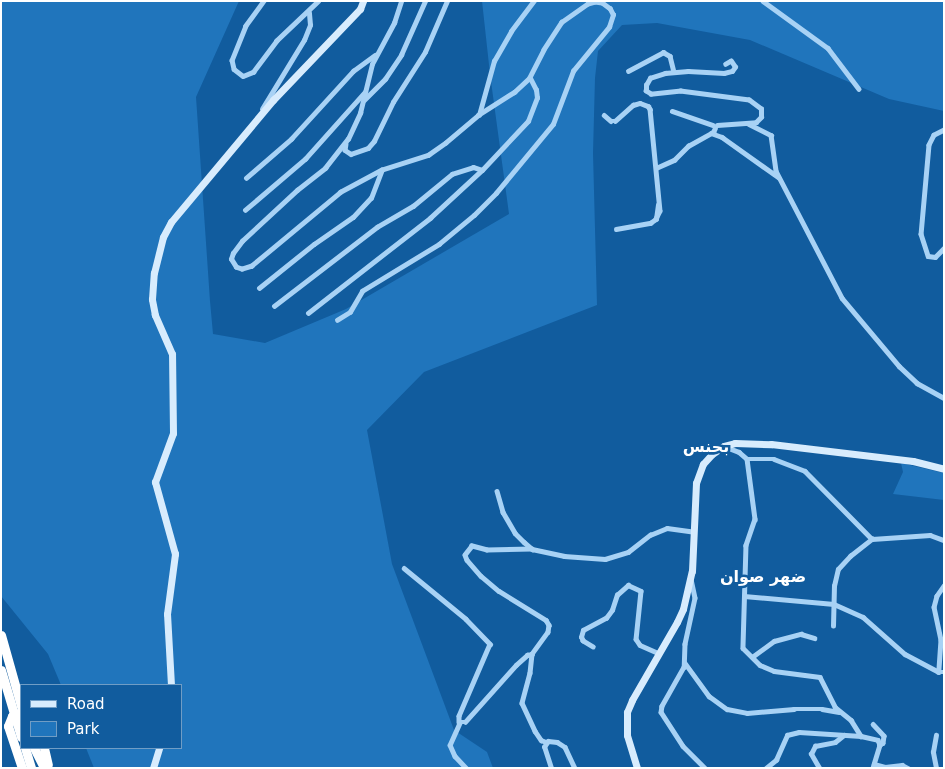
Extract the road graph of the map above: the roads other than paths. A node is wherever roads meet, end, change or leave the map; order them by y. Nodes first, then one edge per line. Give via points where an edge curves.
1 (264, 1) edge
2 (318, 1) edge
3 (365, 1) edge
4 (401, 1) edge
5 (424, 1) edge
6 (446, 1) edge
7 (534, 1) edge
8 (763, 1) edge
9 (309, 12) junction
10 (376, 54) junction
11 (726, 64) dead end
12 (628, 71) dead end
13 (674, 72) junction
14 (530, 78) junction
15 (859, 89) dead end
16 (365, 92) junction
17 (364, 100) junction
18 (672, 111) dead end
19 (262, 113) junction
20 (478, 115) junction
21 (604, 115) dead end
22 (749, 124) junction
23 (715, 126) junction
24 (944, 130) edge
25 (711, 133) junction
26 (346, 140) junction
27 (656, 168) junction
28 (382, 170) junction
29 (482, 170) junction
30 (246, 178) dead end
31 (779, 178) junction
32 (245, 210) dead end
33 (616, 229) dead end
34 (944, 248) edge
35 (259, 288) dead end
36 (274, 306) dead end
37 (308, 313) dead end
38 (337, 320) dead end
39 (944, 398) edge
40 (724, 446) junction
41 (747, 458) junction
42 (944, 469) edge
43 (497, 491) dead end
44 (694, 532) junction
45 (872, 539) junction
46 (944, 540) edge
47 (532, 548) junction
48 (404, 568) dead end
49 (691, 579) junction
50 (944, 586) edge
51 (744, 596) junction
52 (834, 604) junction
53 (833, 626) dead end
54 (1, 635) edge
55 (814, 638) dead end
56 (594, 647) dead end
57 (658, 653) junction
58 (532, 654) junction
59 (752, 657) junction
60 (685, 663) junction
61 (1, 670) edge
62 (941, 672) edge
63 (171, 684) edge
64 (20, 702) edge
65 (20, 712) edge
66 (840, 712) junction
67 (460, 723) junction
68 (873, 724) dead end
69 (20, 734) edge
70 (844, 735) junction
71 (936, 735) dead end
72 (861, 736) junction
73 (546, 742) junction
74 (880, 745) junction
75 (25, 749) edge
76 (34, 749) edge
77 (34, 749) edge
78 (44, 749) edge
79 (159, 749) edge
80 (873, 766) edge
81 (22, 768) edge
82 (31, 768) edge
83 (40, 768) edge
84 (44, 768) edge
85 (49, 768) edge
86 (153, 768) edge
87 (466, 768) edge
88 (551, 768) edge
89 (575, 768) edge
90 (637, 768) edge
91 (705, 768) edge
92 (766, 768) edge
93 (819, 768) edge
94 (908, 768) edge
95 (936, 768) edge

1 - 9 street via 246,26 232,60 234,70 243,76 253,72 276,41
2 - 9 street
3 - 19 main road
4 - 10 street via 394,24
5 - 17 street via 401,56 385,79
6 - 26 street via 425,52 393,102 374,141 368,148 352,154 345,150
7 - 20 street via 494,61
8 - 15 street via 828,48
9 - 19 street via 307,34
10 - 16 street
10 - 30 street via 353,71 291,139
11 - 13 street via 731,61 735,67 724,73
12 - 13 street via 663,52 670,56
13 - 22 street via 648,79 647,92 653,95 681,91 750,100 762,113 758,121
14 - 20 street via 515,92
14 - 29 street via 536,98 528,121
14 - 38 street via 562,22 595,2 610,9 613,15 609,27 573,71 553,124 496,193 446,239 362,291 350,312
16 - 17 street
16 - 32 street via 305,159
17 - 26 street
18 - 23 street
19 - 63 main road via 168,226 152,285 154,311 172,354 170,377 174,428 155,482 175,554 167,614
20 - 28 street via 429,155
21 - 27 street via 613,121 637,103 648,106 652,113
22 - 23 street
22 - 31 street via 771,135 774,166
23 - 25 street
24 - 34 street via 934,136 929,145 921,234 928,256 934,257
25 - 27 street via 688,146 674,160
25 - 31 street via 722,137
26 - 28 street via 325,168 242,241 231,259 236,268 252,266 341,192
27 - 33 street via 656,219
28 - 35 street via 371,198 353,217
29 - 36 street via 473,167 452,174
29 - 37 street via 430,218
31 - 39 street via 842,298 899,366 917,383
40 - 41 street
40 - 42 main road via 745,442 771,444 913,461
40 - 44 main road via 707,459 698,476
41 - 45 street via 774,459 804,471
41 - 51 street via 755,523 746,545
43 - 47 street via 503,512 515,533
44 - 47 street via 667,528 650,535 628,552 605,559 564,556
44 - 49 main road
45 - 46 street via 924,535
45 - 52 street via 838,569
47 - 58 street via 487,550 472,546 465,554 481,576 546,620 548,632
48 - 67 street via 466,619 490,644 459,716
49 - 57 main road via 679,617
49 - 60 street via 696,598 685,644
50 - 62 street via 934,607 941,640
51 - 52 street
51 - 59 street via 742,646
52 - 53 street
52 - 62 street via 862,616 905,654
54 - 64 highway
55 - 59 street via 802,634 774,641
56 - 57 street via 583,641 583,630 606,618 617,594 628,585 641,591 636,639 640,645
57 - 90 main road via 632,700 626,718 627,735
58 - 67 street via 523,658 474,713
58 - 73 street via 522,703 535,732
59 - 66 street via 774,671 820,677 827,695
60 - 66 street via 709,696 727,709 747,713 814,709
60 - 91 street via 661,712 684,746
61 - 69 highway
65 - 81 highway, bridge via 12,716 8,726
66 - 72 street via 851,720
67 - 87 street via 450,745
68 - 74 street via 884,736
70 - 72 street
70 - 92 street via 790,734 785,738 776,760
70 - 93 street via 835,742 815,746 811,754
71 - 95 street via 933,752
72 - 74 street via 878,740
73 - 88 street via 544,747
73 - 89 street via 557,742 565,747
74 - 80 street
75 - 82 highway
76 - 83 highway
77 - 84 highway
78 - 85 highway
79 - 86 main road
80 - 94 street via 902,765

